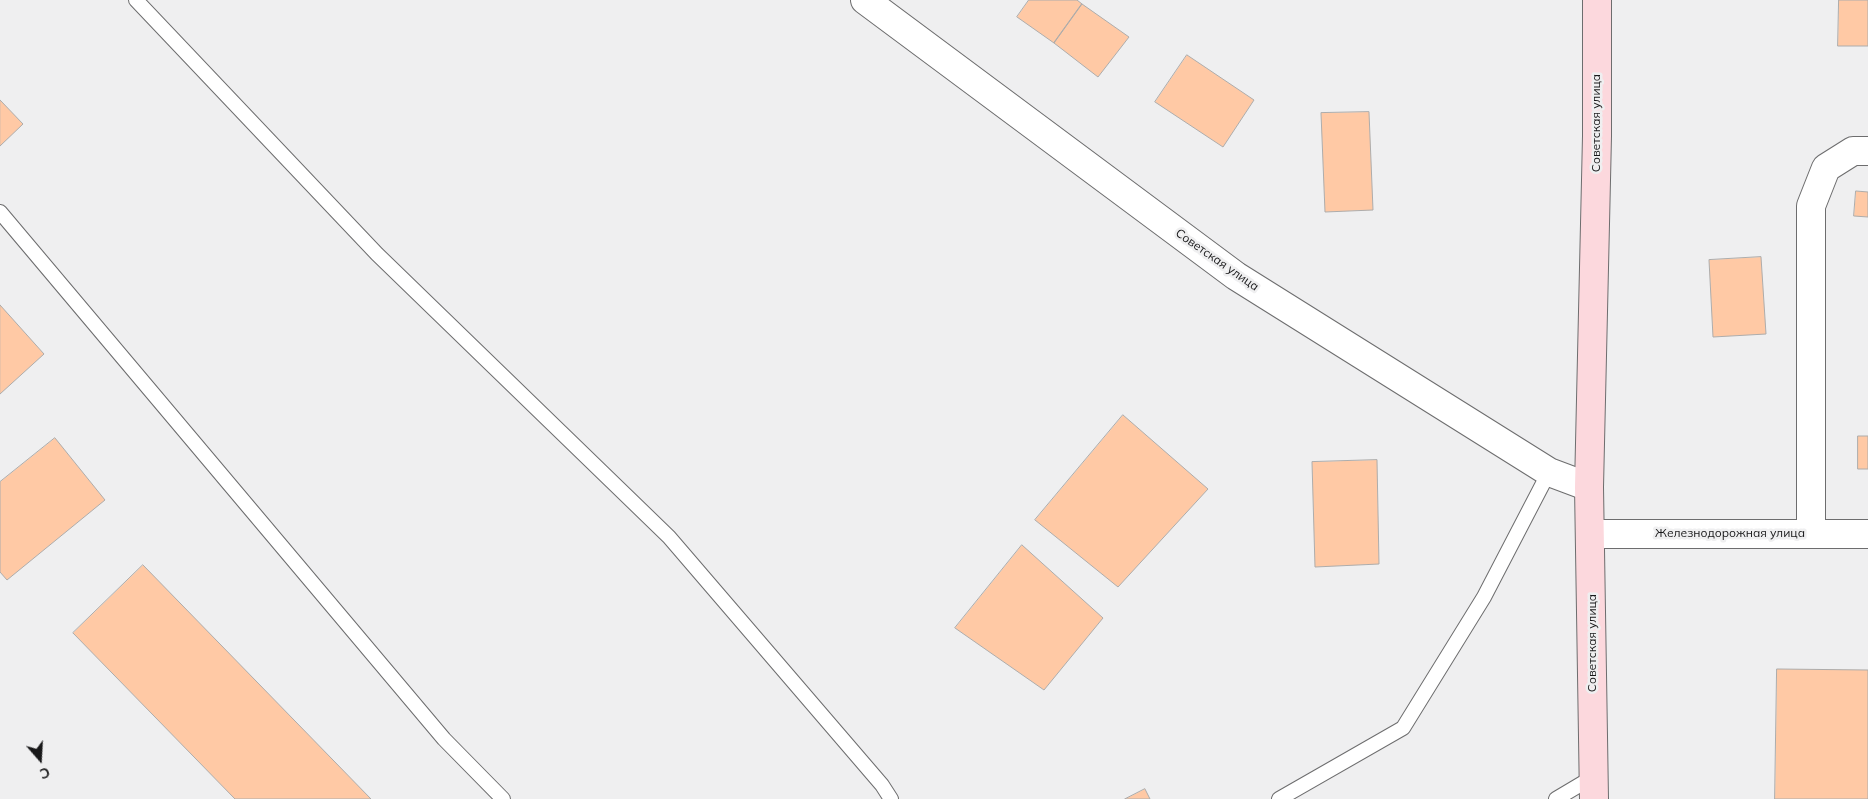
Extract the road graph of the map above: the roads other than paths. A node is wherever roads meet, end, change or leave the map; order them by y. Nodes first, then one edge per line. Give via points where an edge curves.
1 (136, 0) edge
2 (865, 0) edge
3 (1596, 0) edge
4 (1861, 151) edge
5 (0, 212) edge
6 (1549, 472) junction
7 (1589, 487) junction
8 (1811, 533) junction
9 (1592, 534) junction
10 (1868, 534) edge
11 (1593, 788) edge
12 (503, 799) edge
13 (891, 799) edge
14 (1280, 799) edge
15 (1556, 799) edge

1 - 13 lane via 377,254 669,537
2 - 6 street, Советская улица via 1236,276
3 - 7 main road, Советская улица
4 - 8 street via 1826,168 1811,206
5 - 12 lane via 444,739
6 - 7 street, Советская улица
6 - 14 lane via 1484,597 1403,728
7 - 9 main road, Советская улица
8 - 9 street, Железнодорожная улица
8 - 10 street, Железнодорожная улица
9 - 11 main road, Советская улица
11 - 15 lane

